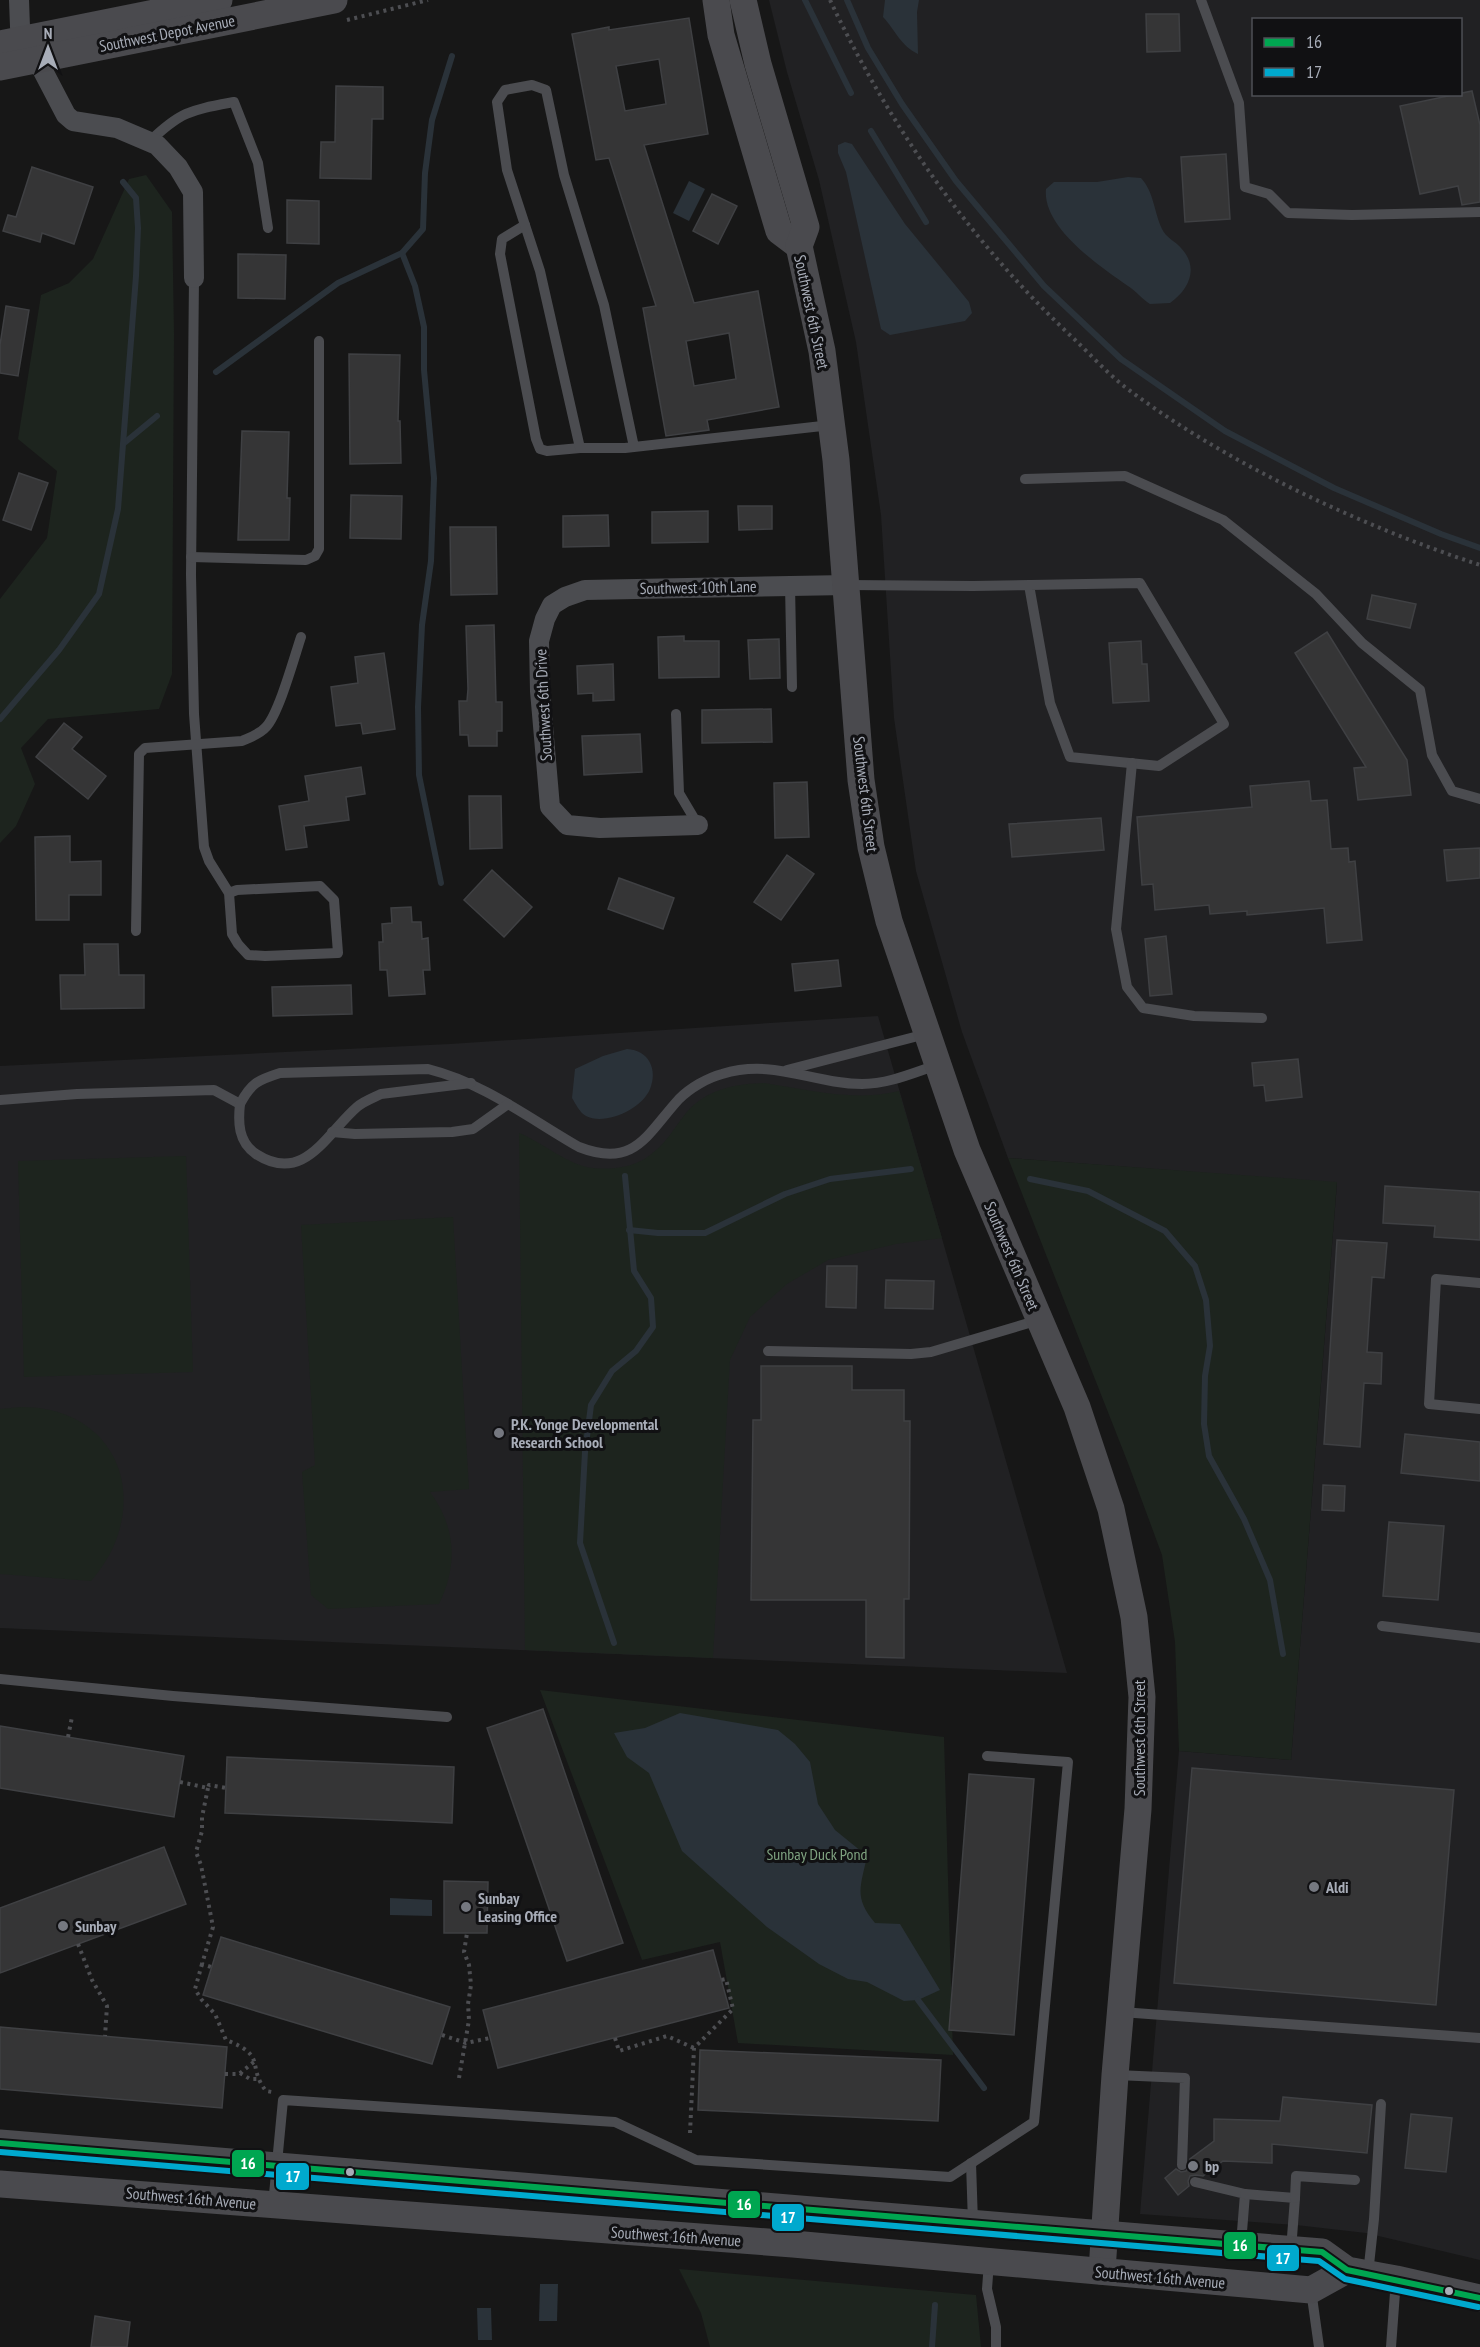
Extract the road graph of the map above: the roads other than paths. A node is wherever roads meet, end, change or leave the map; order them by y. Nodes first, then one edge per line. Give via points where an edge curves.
1 (19, 0) edge
2 (219, 0) edge
3 (334, 0) edge
4 (716, 0) edge
5 (743, 0) edge
6 (1201, 0) edge
7 (172, 5) edge
8 (21, 47) edge
9 (0, 67) edge
10 (149, 142) junction
11 (1480, 212) edge
12 (525, 225) junction
13 (268, 228) dead end
14 (799, 246) junction
15 (194, 278) joint
16 (319, 341) dead end
17 (831, 425) junction
18 (634, 447) junction
19 (580, 448) junction
20 (1025, 479) dead end
21 (191, 557) junction
22 (790, 585) junction
23 (847, 585) junction
24 (1029, 585) junction
25 (552, 605) joint
26 (301, 637) dead end
27 (792, 687) dead end
28 (676, 714) dead end
29 (196, 745) junction
30 (1132, 763) junction
31 (1480, 799) edge
32 (698, 825) joint
33 (229, 893) junction
34 (136, 932) dead end
35 (1262, 1018) dead end
36 (926, 1034) junction
37 (937, 1065) junction
38 (787, 1070) junction
39 (472, 1083) junction
40 (0, 1100) edge
41 (240, 1104) junction
42 (508, 1104) junction
43 (332, 1132) junction
44 (1480, 1283) edge
45 (1040, 1320) junction
46 (768, 1351) dead end
47 (1480, 1409) edge
48 (1382, 1626) dead end
49 (1480, 1638) edge
50 (0, 1679) edge
51 (447, 1717) dead end
52 (987, 1756) dead end
53 (1120, 2012) junction
54 (1480, 2038) edge
55 (1115, 2075) junction
56 (1382, 2104) dead end
57 (0, 2143) edge
58 (971, 2163) junction
59 (1182, 2165) dead end
60 (276, 2166) junction
61 (1355, 2180) dead end
62 (1195, 2182) dead end
63 (0, 2184) edge
64 (1245, 2194) junction
65 (1295, 2198) junction
66 (273, 2205) junction
67 (973, 2223) junction
68 (1104, 2235) junction
69 (1240, 2246) junction
70 (1291, 2250) junction
71 (988, 2262) junction
72 (1102, 2271) junction
73 (1357, 2272) junction
74 (1396, 2279) junction
75 (1311, 2290) junction
76 (1480, 2298) edge
77 (996, 2347) edge
78 (1319, 2347) edge
79 (1391, 2347) edge

1 - 8 street
2 - 7 street
3 - 8 street, Southwest Depot Avenue
4 - 14 street, Southwest 6th Street via 724,46 778,231
5 - 14 street, Southwest 6th Street via 806,227
6 - 11 lane via 1239,103 1245,187 1269,194 1288,213
7 - 8 street
8 - 9 street, Southwest Depot Avenue
8 - 10 street via 73,121 117,128
10 - 13 lane via 179,116 234,102 258,163
10 - 15 street via 178,167 193,192
12 - 18 lane via 507,170 497,102 505,90 532,84 546,90 564,175 604,305
12 - 19 lane via 540,271
12 - 19 lane via 502,239 500,254 536,439 540,449 547,451
14 - 17 street, Southwest 6th Street via 822,351
15 - 21 lane
16 - 21 lane via 319,549 315,556 306,560
17 - 18 lane
17 - 23 street, Southwest 6th Street
18 - 19 lane
20 - 31 lane via 1125,476 1224,520 1316,594 1362,643 1420,690 1437,764 1452,791
21 - 29 lane
22 - 23 street, Southwest 10th Lane
22 - 25 street, Southwest 10th Lane via 585,590
22 - 27 lane
23 - 24 lane
23 - 36 street, Southwest 6th Street via 861,780 871,847 888,921
24 - 30 lane via 1050,703 1070,758
24 - 30 lane via 1140,583 1224,724 1159,766
25 - 32 street, Southwest 6th Drive via 539,641 550,807 567,825
26 - 29 lane via 267,726 242,741
28 - 32 lane via 679,793
29 - 33 lane via 204,847
29 - 34 lane via 145,748 139,754
30 - 35 lane via 1116,929 1127,987 1143,1008 1194,1016
33 - 33 lane via 320,886 334,900 338,953 248,955 232,934
36 - 37 street, Southwest 6th Street
36 - 38 lane
37 - 38 lane via 892,1080 861,1084 807,1077
37 - 45 street, Southwest 6th Street via 967,1150
38 - 42 lane via 737,1070 706,1080 680,1099 645,1141 620,1154 579,1147
39 - 41 lane via 428,1069 280,1073 259,1079
39 - 42 lane
39 - 43 lane via 381,1094 358,1106
40 - 41 lane via 214,1090
41 - 43 lane via 238,1123 244,1141 252,1152 267,1160 294,1163 306,1158
42 - 43 lane via 473,1129
44 - 47 lane via 1436,1280 1429,1404
45 - 46 lane via 931,1352
45 - 53 street, Southwest 6th Street via 1077,1407 1111,1509 1134,1617 1142,1697 1139,1797
48 - 49 lane
50 - 51 lane
52 - 58 lane via 1068,1762 1034,2122
53 - 54 lane
53 - 55 street, Southwest 6th Street
55 - 59 lane via 1185,2078
55 - 68 street, Southwest 6th Street
56 - 73 lane via 1374,2219
57 - 60 street
58 - 60 lane via 950,2177 696,2160 615,2122 283,2100
58 - 67 lane
60 - 66 lane
60 - 67 street
61 - 65 lane via 1296,2176
62 - 64 lane
63 - 66 street, Southwest 16th Avenue
64 - 65 lane
64 - 69 lane
65 - 70 lane
66 - 71 street, Southwest 16th Avenue
67 - 68 street
68 - 69 street
68 - 72 street, Southwest 6th Street
69 - 70 street
70 - 73 street via 1322,2252
71 - 72 street, Southwest 16th Avenue
71 - 77 lane via 987,2289 996,2327
72 - 75 street, Southwest 16th Avenue
73 - 74 street
73 - 75 street
74 - 76 street
74 - 79 lane
75 - 78 lane

